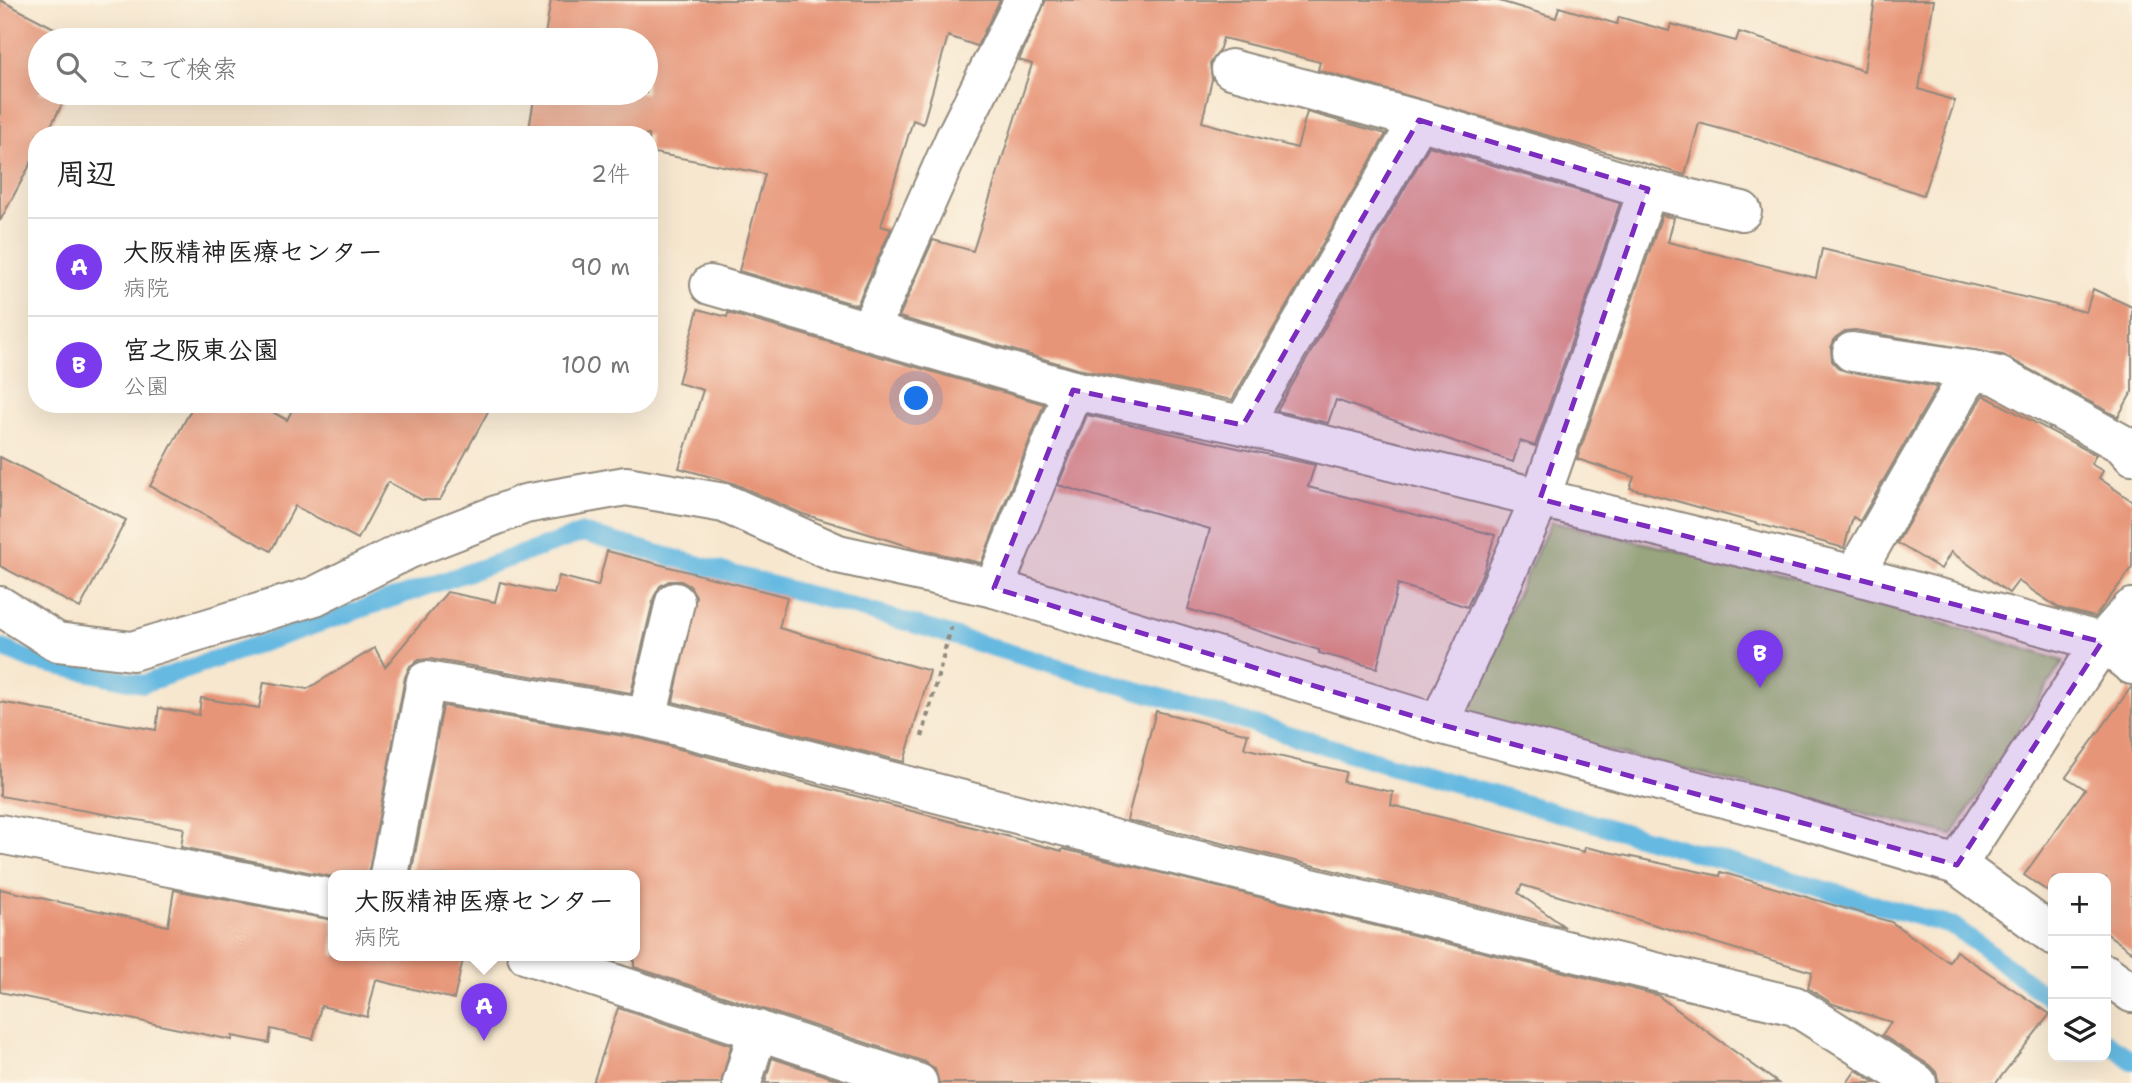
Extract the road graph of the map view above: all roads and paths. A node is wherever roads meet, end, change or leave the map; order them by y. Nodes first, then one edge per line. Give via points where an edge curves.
1 (1024, 0) edge
2 (1231, 69) dead end
3 (1419, 120) junction
4 (1648, 189) junction
5 (1742, 211) dead end
6 (710, 285) dead end
7 (869, 331) junction
8 (1852, 352) dead end
9 (1972, 370) junction
10 (1073, 390) junction
11 (1243, 425) junction
12 (2132, 455) edge
13 (1539, 499) junction
14 (1854, 575) junction
15 (994, 588) junction
16 (675, 602) dead end
17 (0, 606) edge
18 (2132, 608) edge
19 (2102, 642) junction
20 (947, 647) dead end
21 (2132, 665) edge
22 (647, 718) junction
23 (1439, 724) junction
24 (909, 786) junction
25 (0, 834) edge
26 (1957, 864) junction
27 (390, 870) edge
28 (328, 898) edge
29 (2048, 931) edge
30 (545, 961) edge
31 (2111, 978) edge
32 (2132, 993) edge
33 (758, 1030) junction
34 (742, 1083) edge
35 (918, 1083) edge
36 (1917, 1083) edge

1 - 7 street via 955,138
2 - 3 street
3 - 4 street
3 - 11 street
4 - 5 street
4 - 13 street
6 - 7 street
7 - 10 street
8 - 9 street
9 - 12 street via 1998,376 2122,444
9 - 14 street
10 - 11 street
10 - 15 street
11 - 13 street
13 - 14 street
13 - 23 street
14 - 19 street
15 - 17 street via 838,554 724,503 625,486 525,505 409,549 315,596 132,650 57,642
15 - 23 street
16 - 22 street
18 - 19 street
19 - 21 street
19 - 26 street
20 - 24 path
22 - 24 street
22 - 27 street via 426,681
23 - 26 street via 1782,813
24 - 36 street via 1796,1006
25 - 28 street
26 - 29 street
30 - 33 street
31 - 32 street
33 - 34 street
33 - 35 street

